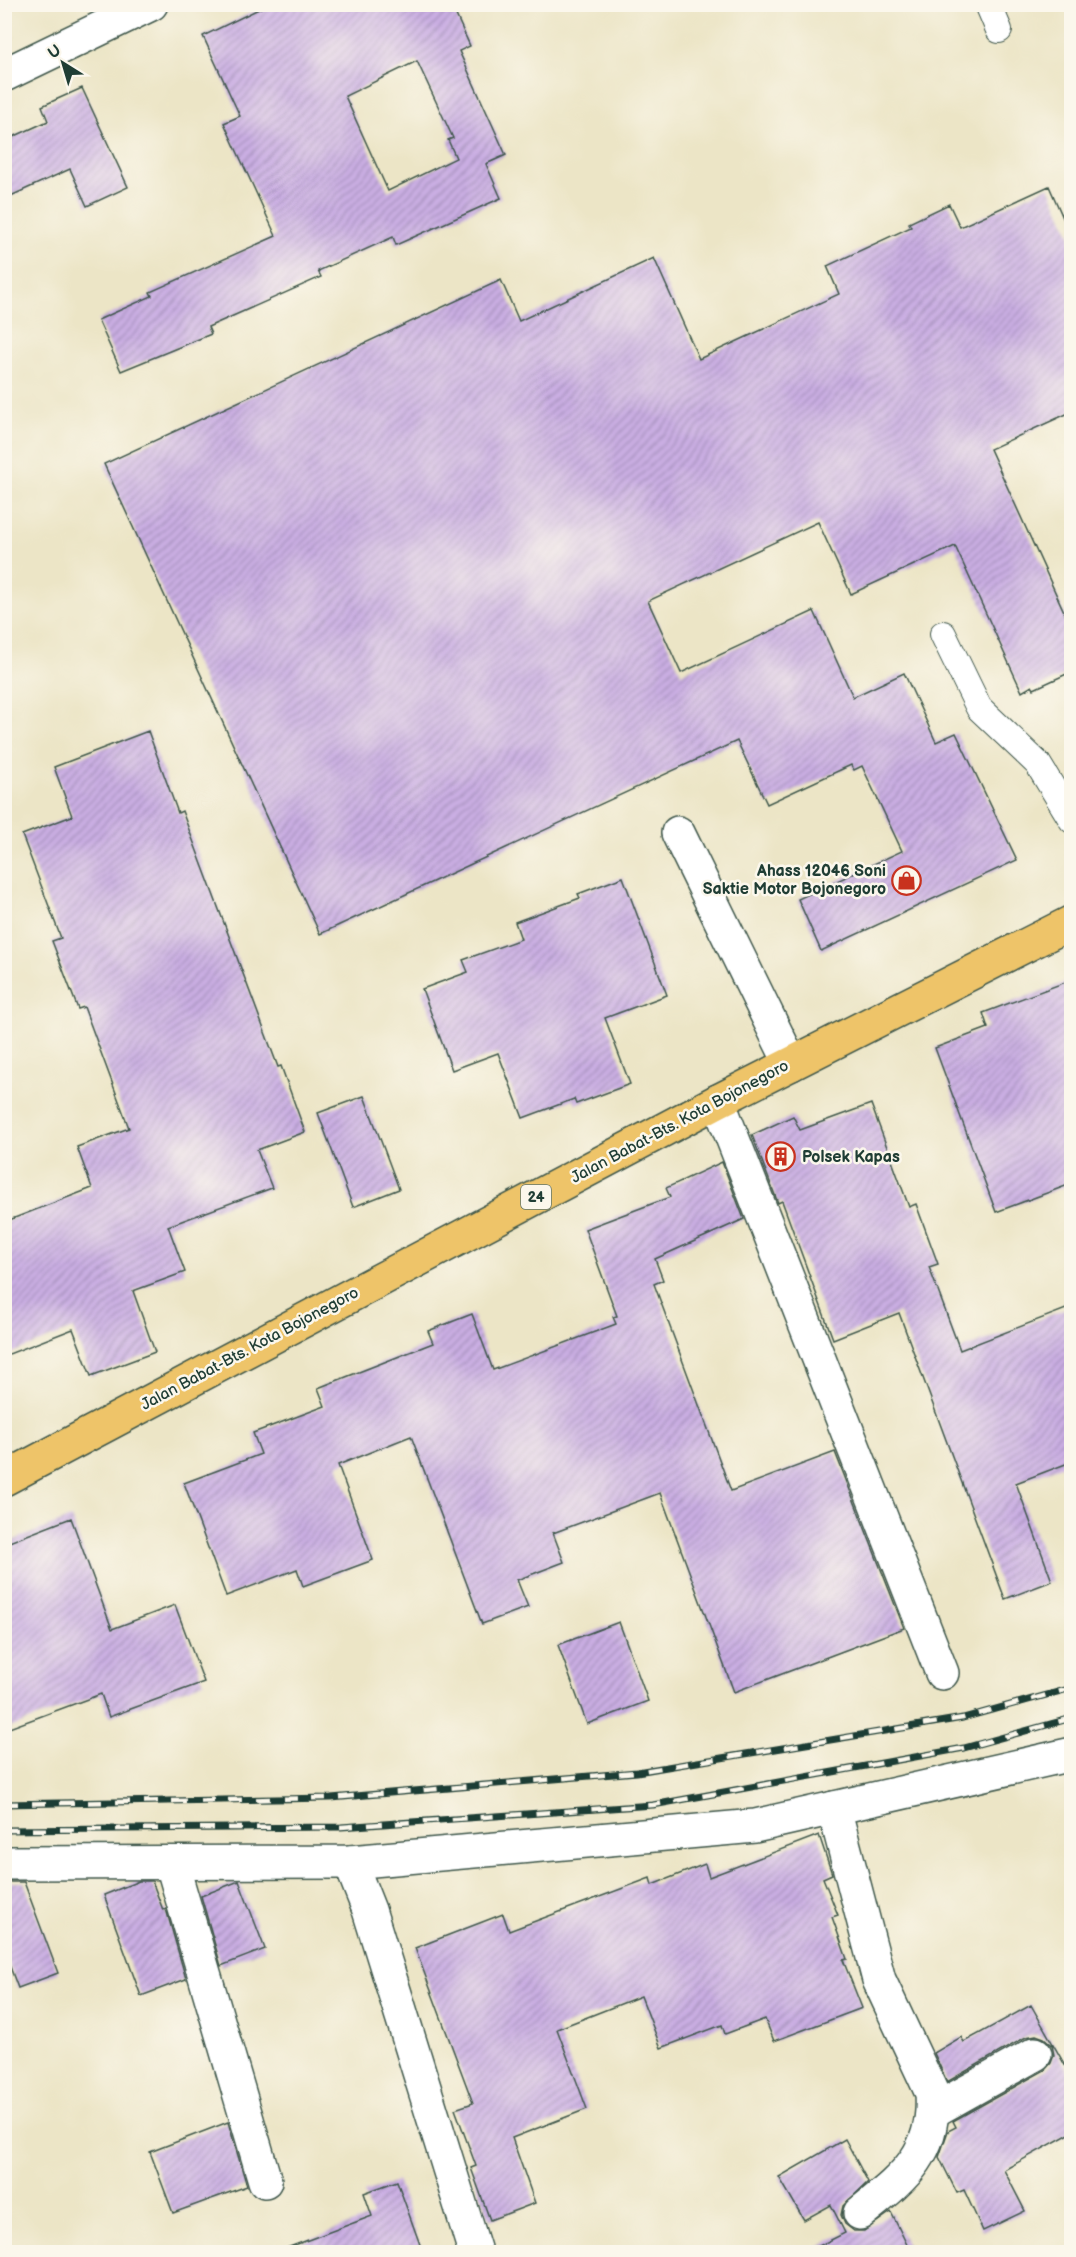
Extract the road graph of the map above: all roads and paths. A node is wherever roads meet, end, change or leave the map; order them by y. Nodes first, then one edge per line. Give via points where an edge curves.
1 (151, 4) edge
2 (988, 4) edge
3 (999, 30) dead end
4 (4, 75) edge
5 (943, 634) dead end
6 (1071, 820) edge
7 (678, 833) dead end
8 (1071, 922) edge
9 (791, 1064) junction
10 (718, 1101) junction
11 (4, 1479) edge
12 (942, 1673) dead end
13 (1071, 1754) edge
14 (834, 1809) junction
15 (350, 1862) junction
16 (4, 1863) edge
17 (172, 1864) junction
18 (1035, 2054) dead end
19 (933, 2111) junction
20 (265, 2181) dead end
21 (860, 2213) dead end
22 (475, 2253) edge

1 - 4 street
2 - 3 lane
5 - 6 lane via 979,708 1038,764
7 - 9 street
8 - 9 highway, Jalan Babat-Bts. Kota Bojonegoro / 24
9 - 10 highway, Jalan Babat-Bts. Kota Bojonegoro / 24
10 - 11 highway, Jalan Babat-Bts. Kota Bojonegoro / 24
10 - 12 street
13 - 14 street
14 - 15 street via 754,1826
14 - 19 street via 879,1980 932,2093
15 - 17 street
15 - 22 street via 369,1910
16 - 17 street
17 - 20 street
18 - 19 street
19 - 21 street via 927,2142 919,2158

